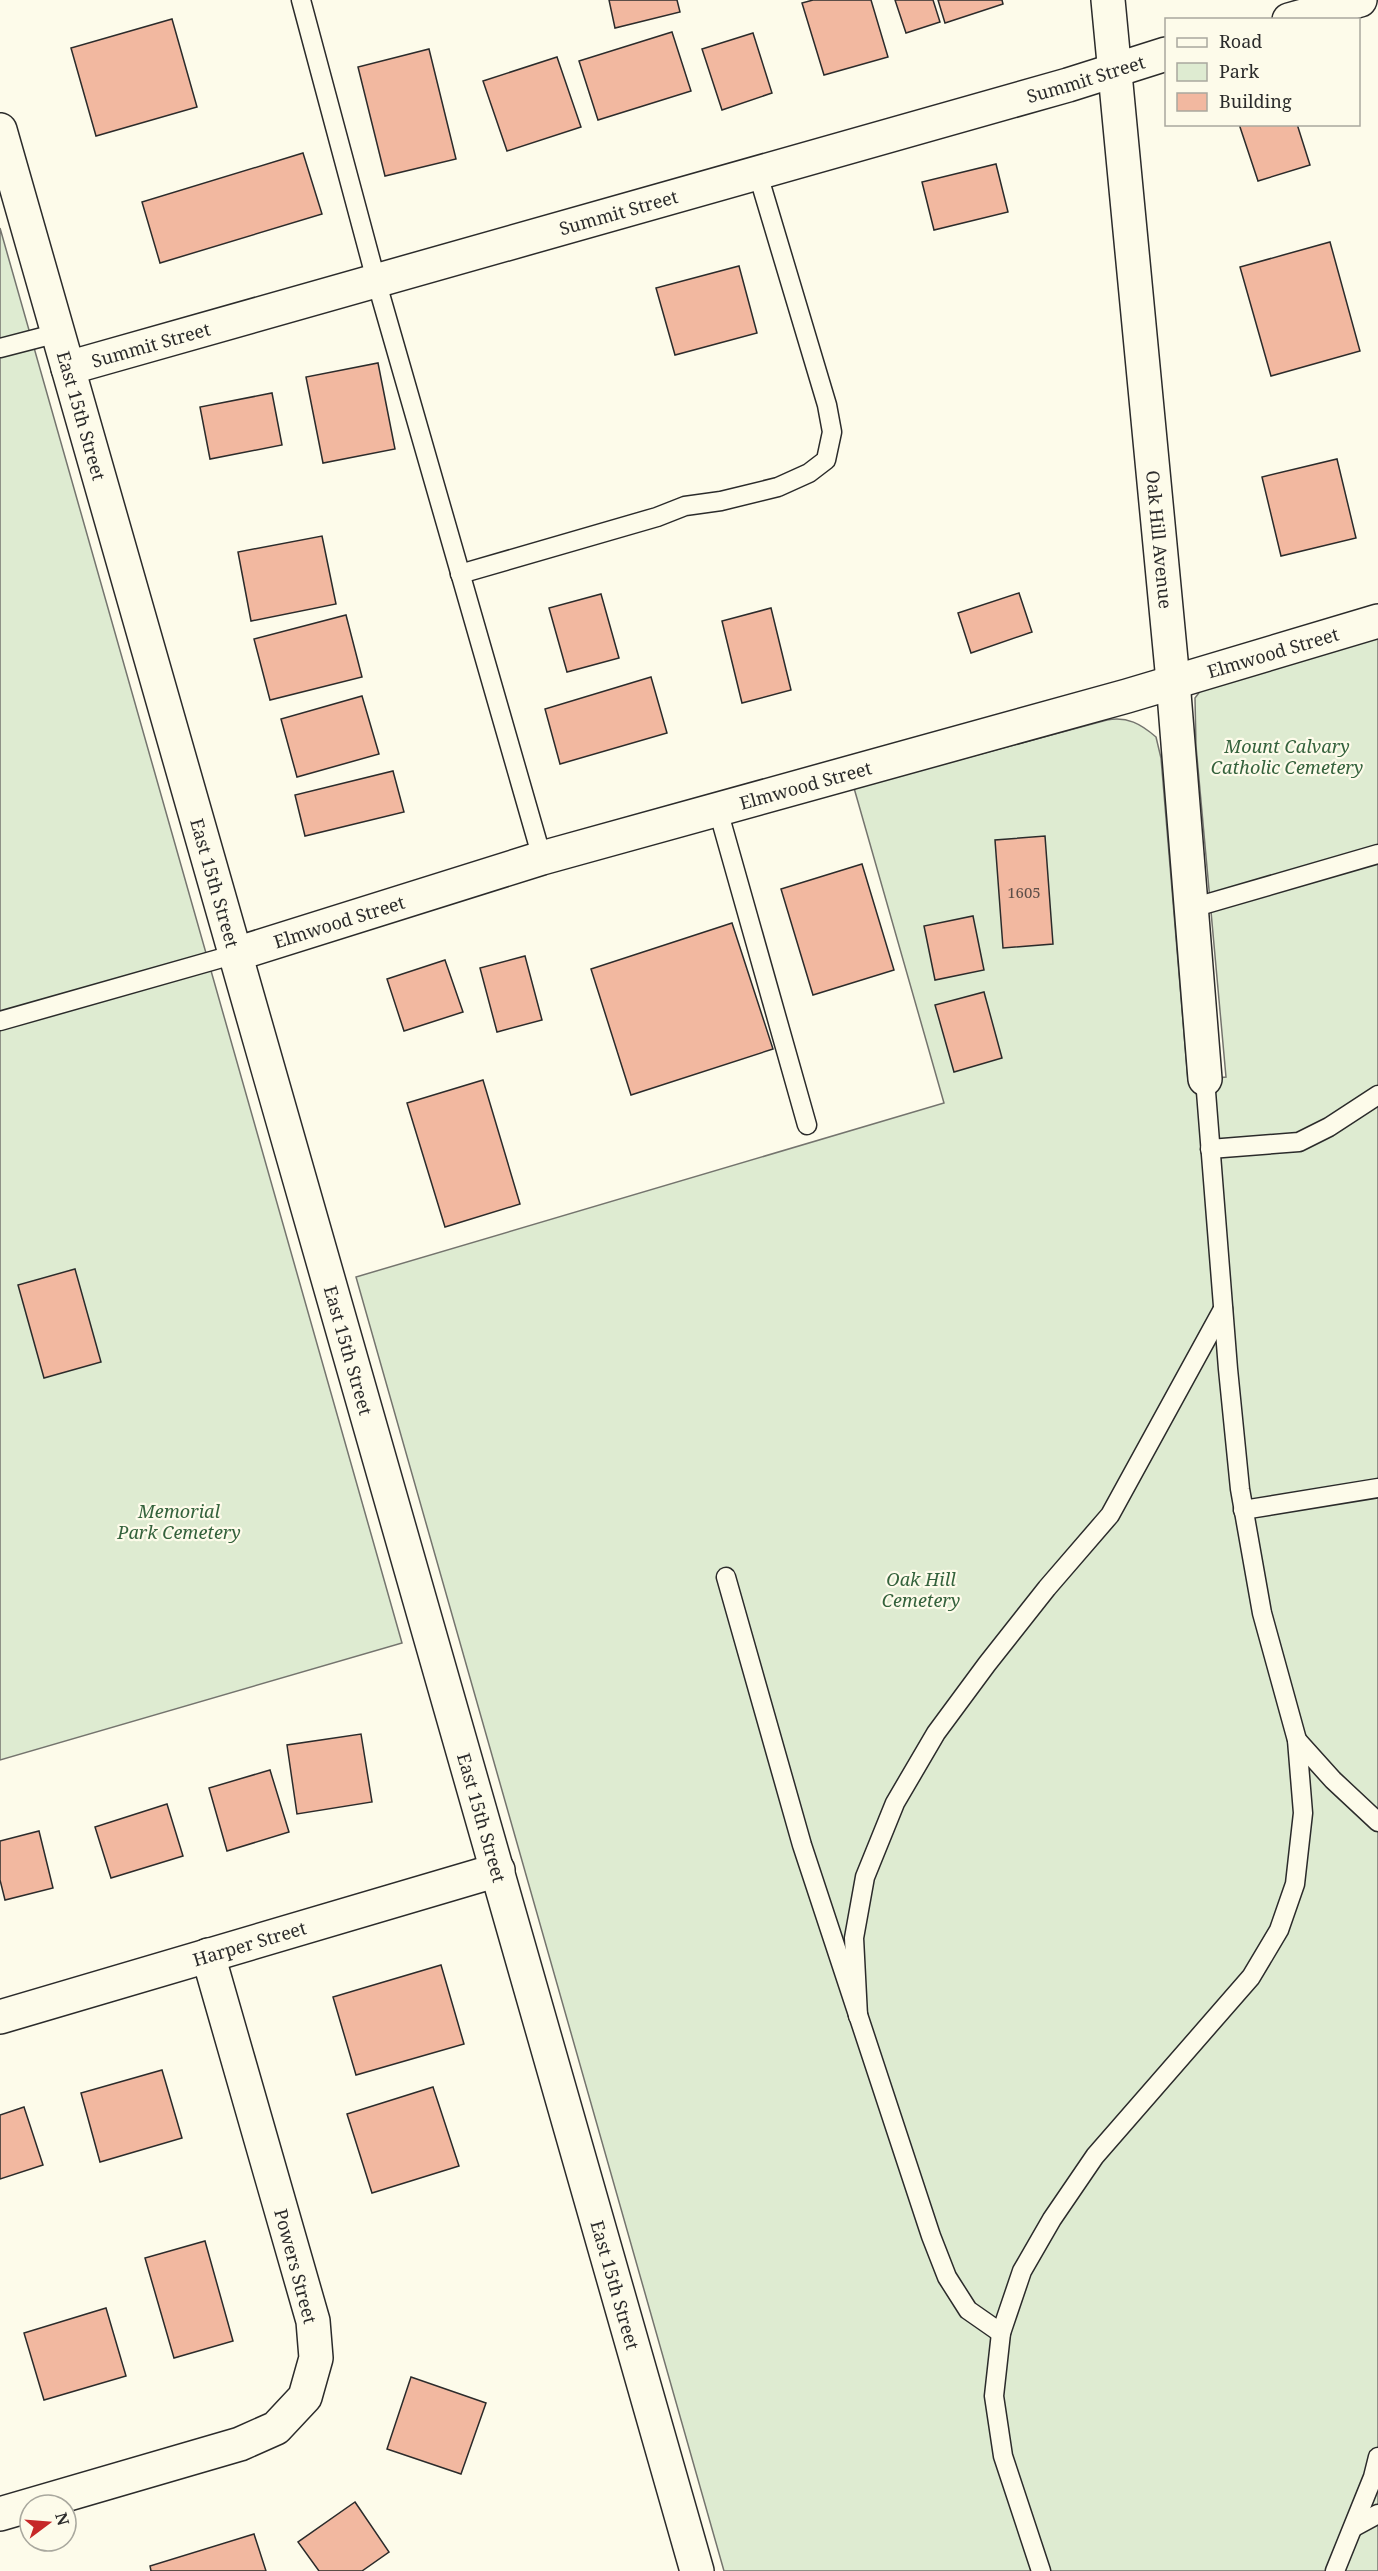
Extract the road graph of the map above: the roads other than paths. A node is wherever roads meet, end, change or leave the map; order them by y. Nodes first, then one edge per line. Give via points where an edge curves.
1 (301, 0) edge
2 (1108, 0) edge
3 (1360, 0) edge
4 (1297, 18) edge
5 (1165, 55) edge
6 (1114, 70) junction
7 (0, 130) edge
8 (757, 171) junction
9 (376, 280) junction
10 (58, 333) junction
11 (0, 348) edge
12 (68, 368) junction
13 (460, 574) junction
14 (1378, 621) edge
15 (1173, 681) junction
16 (717, 810) junction
17 (1378, 854) edge
18 (542, 858) junction
19 (1192, 908) junction
20 (236, 954) junction
21 (0, 1021) edge
22 (1205, 1079) joint
23 (1378, 1095) edge
24 (807, 1125) dead end
25 (1210, 1149) junction
26 (1223, 1309) junction
27 (1378, 1488) edge
28 (1243, 1510) junction
29 (726, 1577) dead end
30 (1297, 1740) junction
31 (1378, 1822) edge
32 (498, 1870) junction
33 (208, 1955) junction
34 (858, 2016) junction
35 (0, 2017) edge
36 (1001, 2332) junction
37 (1378, 2457) edge
38 (0, 2514) edge
39 (1378, 2514) edge
40 (1354, 2527) junction
41 (697, 2571) edge
42 (1041, 2571) edge
43 (1335, 2571) edge

1 - 9 lane
2 - 6 street, Oak Hill Avenue
3 - 4 street
5 - 6 street, Summit Street
6 - 8 street, Summit Street
6 - 15 street, Oak Hill Avenue
7 - 10 street, East 15th Street
8 - 9 street, Summit Street
8 - 13 lane via 827,405 832,432 826,460 778,487 685,506 657,518
9 - 12 street, Summit Street
9 - 13 lane
10 - 11 lane
10 - 12 street, East 15th Street
12 - 20 street, East 15th Street
13 - 18 lane
14 - 15 street, Elmwood Street
15 - 16 street, Elmwood Street
15 - 19 street, Oak Hill Avenue
16 - 18 street, Elmwood Street
16 - 24 lane
17 - 19 lane
18 - 20 street, Elmwood Street
19 - 22 street, Oak Hill Avenue
20 - 21 lane
20 - 32 street, East 15th Street
22 - 25 lane
23 - 25 lane via 1299,1142
25 - 26 lane
26 - 28 lane
26 - 34 lane via 1110,1515 987,1664 936,1733 895,1803 865,1876 854,1938
27 - 28 lane
28 - 30 lane via 1262,1613
29 - 34 lane via 802,1845
30 - 31 lane
30 - 36 lane via 1303,1813 1295,1884 1280,1930 1251,1977 1095,2156 1022,2271
32 - 33 street, Harper Street
32 - 41 street, East 15th Street
33 - 35 street, Harper Street
33 - 38 street, Powers Street via 313,2321 316,2358 305,2397 276,2428 240,2444
34 - 36 lane via 947,2277 968,2310
36 - 42 lane via 993,2396 1003,2456
37 - 40 lane
39 - 40 lane
40 - 43 lane

